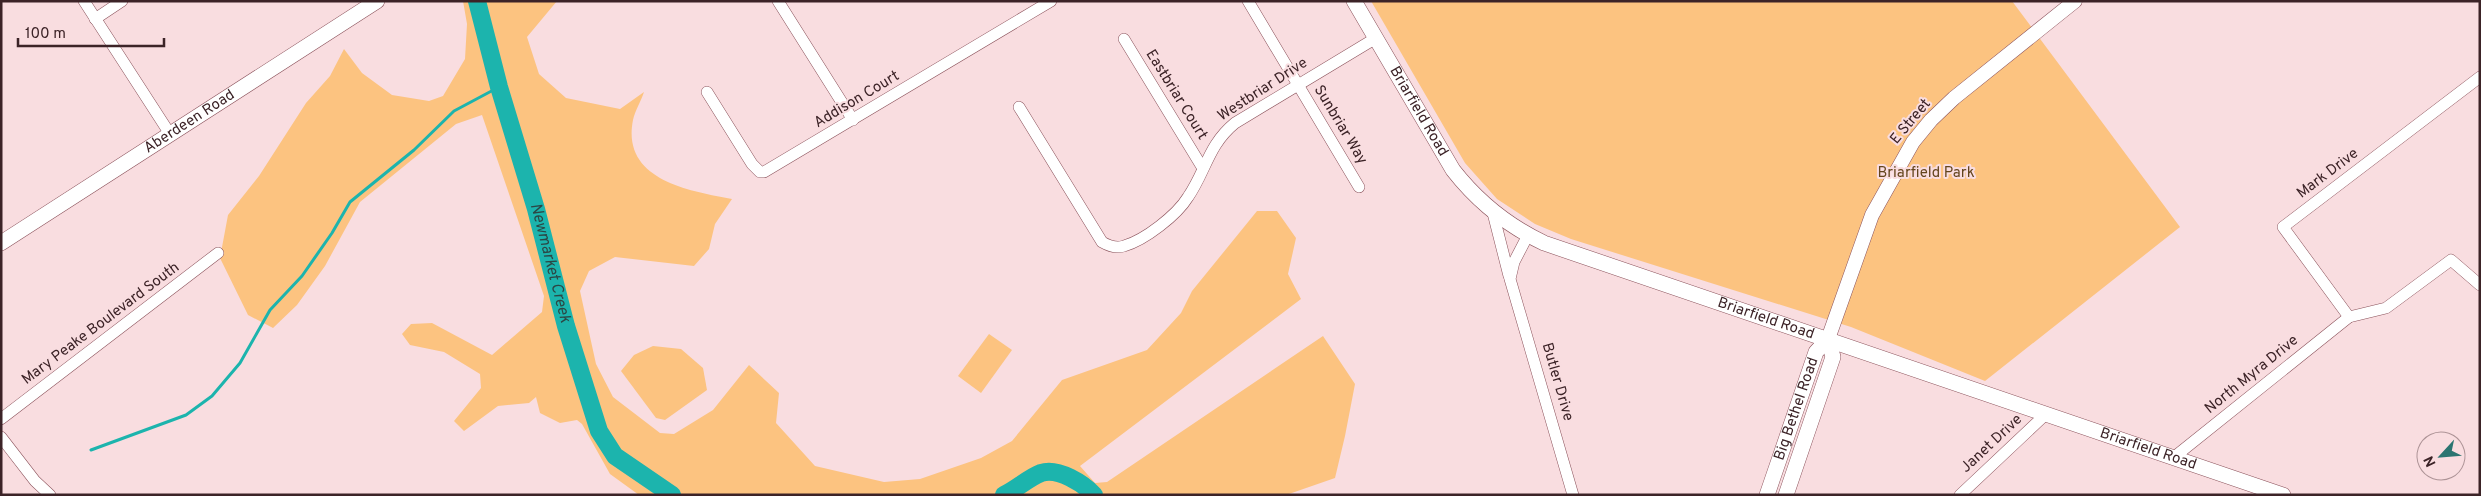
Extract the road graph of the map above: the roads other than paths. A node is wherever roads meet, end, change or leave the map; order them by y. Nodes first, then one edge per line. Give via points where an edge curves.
1 (84, 1) edge
2 (122, 1) edge
3 (377, 1) edge
4 (778, 1) edge
5 (1051, 1) edge
6 (1248, 1) edge
7 (1354, 1) edge
8 (2075, 1) edge
9 (95, 19) junction
10 (1376, 38) junction
11 (1124, 39) dead end
12 (2480, 77) edge
13 (1298, 84) junction
14 (707, 92) dead end
15 (1019, 107) dead end
16 (853, 120) junction
17 (170, 134) junction
18 (1202, 167) junction
19 (1359, 187) dead end
20 (1493, 213) junction
21 (1528, 236) junction
22 (1, 243) edge
23 (218, 253) dead end
24 (1510, 279) junction
25 (2480, 285) edge
26 (2349, 317) junction
27 (1828, 339) junction
28 (2046, 415) junction
29 (1, 419) edge
30 (1, 437) edge
31 (2174, 458) junction
32 (50, 495) edge
33 (1573, 495) edge
34 (1767, 495) edge
35 (1786, 495) edge
36 (1960, 495) edge
37 (2283, 495) edge

1 - 9 street
2 - 9 street
3 - 17 main road, Aberdeen Road
4 - 16 street
5 - 16 street, Addison Court
6 - 13 street, Sunbriar Way
7 - 10 main road, Briarfield Road
8 - 27 street, E Street via 1954,98 1913,142 1872,215
9 - 17 street
10 - 13 street, Westbriar Drive
10 - 20 main road, Briarfield Road via 1453,170
11 - 18 street, Eastbriar Court
12 - 26 street, Mark Drive via 2283,227
13 - 18 street, Westbriar Drive via 1222,133
13 - 19 street, Sunbriar Way
14 - 16 street, Addison Court via 760,172 769,170
15 - 18 street, Westbriar Drive via 1097,235 1108,246 1124,246 1169,218 1188,198
17 - 22 main road, Aberdeen Road
20 - 21 main road, Briarfield Road
20 - 24 street, Butler Drive
21 - 24 street via 1514,262
21 - 27 main road, Briarfield Road
23 - 29 street, Mary Peake Boulevard South
24 - 33 street, Butler Drive
25 - 26 street via 2451,260 2386,308
26 - 31 street, North Myra Drive
27 - 28 main road, Briarfield Road
27 - 34 main road, Big Bethel Road via 1816,352
27 - 35 main road, Big Bethel Road via 1833,357
28 - 31 main road, Briarfield Road
28 - 36 street, Janet Drive
30 - 32 street
31 - 37 main road, Briarfield Road

